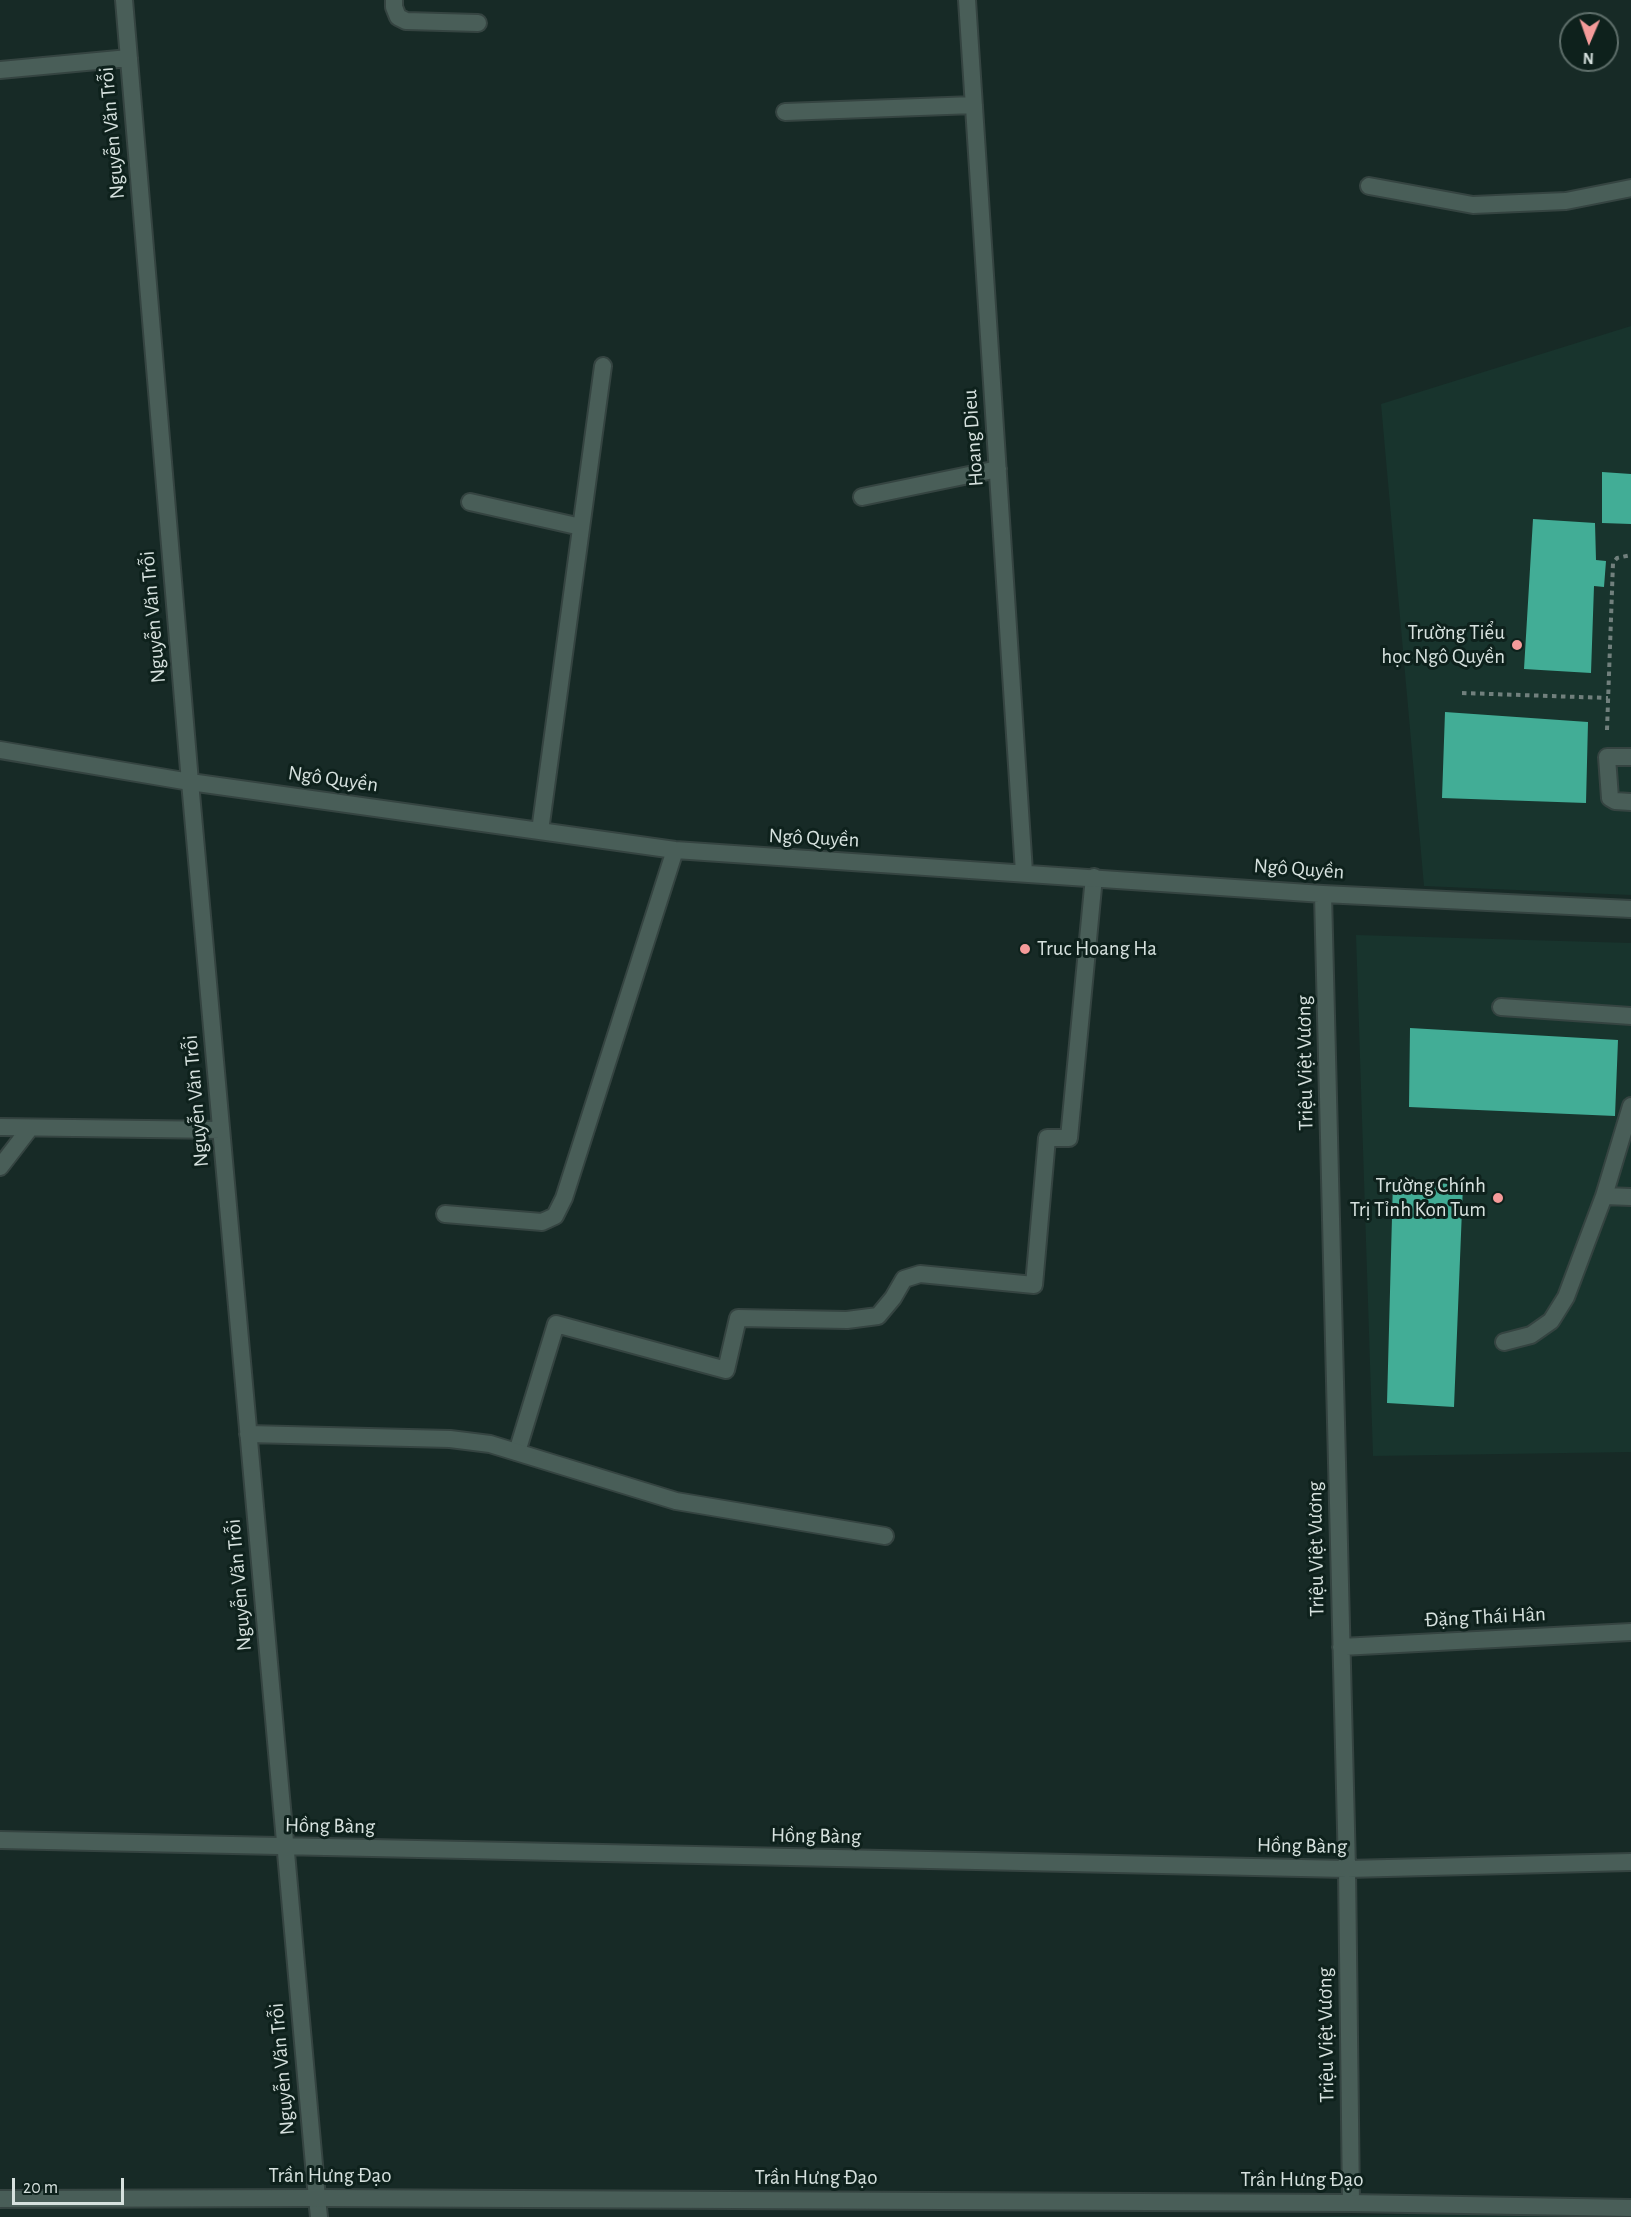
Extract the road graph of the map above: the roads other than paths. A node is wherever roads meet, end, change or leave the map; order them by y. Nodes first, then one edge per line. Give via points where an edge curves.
1 (124, 0) edge
2 (394, 0) edge
3 (967, 0) edge
4 (478, 23) dead end
5 (129, 58) junction
6 (0, 70) edge
7 (974, 105) junction
8 (785, 112) dead end
9 (1369, 186) dead end
10 (1631, 188) edge
11 (603, 366) dead end
12 (998, 469) junction
13 (862, 497) dead end
14 (470, 502) dead end
15 (581, 527) junction
16 (0, 750) edge
17 (1631, 758) edge
18 (190, 782) junction
19 (1631, 802) edge
20 (540, 831) junction
21 (675, 850) junction
22 (1024, 873) junction
23 (1094, 877) junction
24 (1323, 894) junction
25 (1631, 909) edge
26 (1501, 1007) dead end
27 (1631, 1016) edge
28 (1631, 1106) edge
29 (0, 1127) edge
30 (30, 1128) junction
31 (221, 1131) junction
32 (0, 1167) edge
33 (1604, 1196) junction
34 (1631, 1197) edge
35 (446, 1214) dead end
36 (1504, 1342) dead end
37 (248, 1434) junction
38 (517, 1452) junction
39 (885, 1536) dead end
40 (1631, 1632) edge
41 (1341, 1647) junction
42 (0, 1840) edge
43 (285, 1847) junction
44 (1631, 1862) edge
45 (1347, 1869) junction
46 (316, 2198) junction
47 (0, 2199) edge
48 (1351, 2203) junction
49 (1631, 2208) edge
50 (319, 2217) edge

1 - 5 street, Nguyễn Văn Trỗi
2 - 4 street via 398,17 406,21
3 - 7 street, Hoang Dieu
5 - 6 street
5 - 18 street, Nguyễn Văn Trỗi
7 - 8 street
7 - 12 street, Hoang Dieu
9 - 10 street via 1473,205 1566,201
11 - 15 street
12 - 13 street
12 - 22 street, Hoang Dieu
14 - 15 street
15 - 20 street
16 - 18 street, Ngô Quyền
17 - 19 street via 1607,757 1610,798
18 - 20 street, Ngô Quyền
18 - 31 street, Nguyễn Văn Trỗi
20 - 21 street, Ngô Quyền
21 - 22 street, Ngô Quyền
21 - 35 street via 564,1198 555,1215 542,1222
22 - 23 street, Ngô Quyền
23 - 24 street, Ngô Quyền
23 - 38 street via 1069,1138 1047,1138 1034,1285 920,1274 904,1279 878,1316 847,1320 738,1318 726,1370 556,1324
24 - 25 street, Ngô Quyền
24 - 41 street, Triệu Việt Vương
26 - 27 street
28 - 33 street
29 - 30 street
30 - 31 street
30 - 32 street
31 - 37 street, Nguyễn Văn Trỗi
33 - 34 street
33 - 36 street via 1566,1297 1551,1321 1531,1335
37 - 38 street via 450,1439
37 - 43 street, Nguyễn Văn Trỗi
38 - 39 street via 676,1502
40 - 41 street, Đặng Thái Hân
41 - 45 street, Triệu Việt Vương
42 - 43 street, Hồng Bàng
43 - 45 street, Hồng Bàng
43 - 46 street, Nguyễn Văn Trỗi
44 - 45 street, Hồng Bàng
45 - 48 street, Triệu Việt Vương
46 - 47 street, Trần Hưng Đạo
46 - 48 street, Trần Hưng Đạo
46 - 50 street, Nguyễn Văn Trỗi
48 - 49 street, Trần Hưng Đạo

